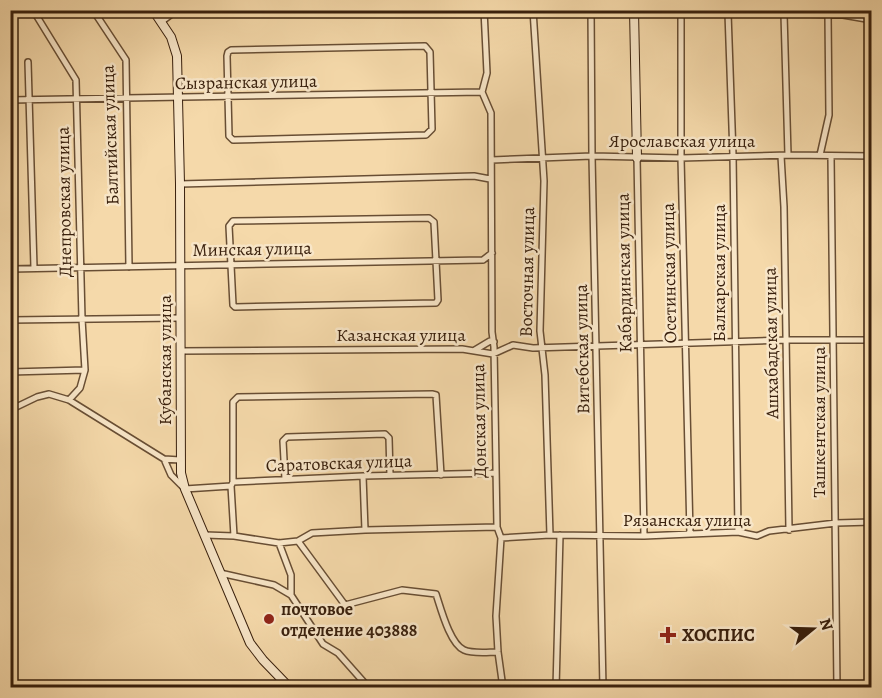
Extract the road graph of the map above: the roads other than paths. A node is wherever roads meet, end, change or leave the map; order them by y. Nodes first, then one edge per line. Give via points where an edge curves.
1 (33, 10) edge
2 (93, 10) edge
3 (153, 10) edge
4 (177, 10) edge
5 (219, 10) edge
6 (227, 10) edge
7 (484, 10) edge
8 (533, 10) edge
9 (591, 10) edge
10 (634, 10) edge
11 (680, 11) edge
12 (728, 13) junction
13 (784, 14) junction
14 (828, 15) junction
15 (872, 20) edge
16 (161, 21) junction
17 (28, 62) dead end
18 (482, 92) junction
19 (431, 93) junction
20 (228, 97) junction
21 (178, 98) junction
22 (28, 99) junction
23 (78, 99) junction
24 (127, 99) junction
25 (10, 100) edge
26 (733, 155) junction
27 (788, 155) junction
28 (820, 155) junction
29 (592, 156) junction
30 (781, 156) junction
31 (872, 156) edge
32 (831, 157) junction
33 (637, 158) junction
34 (681, 158) junction
35 (541, 159) junction
36 (492, 160) junction
37 (490, 179) junction
38 (180, 184) junction
39 (492, 253) junction
40 (435, 261) junction
41 (230, 265) junction
42 (180, 266) junction
43 (81, 267) junction
44 (129, 267) junction
45 (34, 268) junction
46 (10, 269) edge
47 (180, 318) junction
48 (82, 319) junction
49 (10, 320) edge
50 (493, 340) junction
51 (786, 340) junction
52 (872, 340) edge
53 (834, 341) junction
54 (734, 342) junction
55 (640, 343) junction
56 (686, 343) junction
57 (597, 345) junction
58 (540, 346) junction
59 (506, 347) junction
60 (475, 350) junction
61 (180, 351) junction
62 (493, 354) junction
63 (85, 370) junction
64 (10, 372) edge
65 (69, 400) junction
66 (10, 410) edge
67 (164, 459) junction
68 (180, 460) junction
69 (495, 473) junction
70 (390, 475) junction
71 (441, 475) junction
72 (363, 476) junction
73 (285, 479) junction
74 (232, 484) junction
75 (185, 489) junction
76 (872, 522) edge
77 (836, 523) junction
78 (497, 527) junction
79 (364, 530) junction
80 (789, 530) junction
81 (738, 532) junction
82 (690, 534) junction
83 (205, 535) junction
84 (550, 535) junction
85 (560, 535) junction
86 (234, 536) junction
87 (599, 536) junction
88 (644, 536) junction
89 (501, 538) junction
90 (298, 541) junction
91 (279, 543) junction
92 (220, 573) junction
93 (291, 595) junction
94 (498, 652) junction
95 (290, 687) edge
96 (369, 687) edge
97 (503, 687) edge
98 (556, 687) edge
99 (603, 687) edge
100 (837, 687) edge

1 - 23 street, Днепровская улица via 76,80
2 - 24 street, Балтийская улица via 126,60
3 - 16 street, Кубанская улица
4 - 16 street
5 - 6 street
7 - 18 street, Донская улица via 487,73
8 - 35 street, Восточная улица
9 - 29 street, Витебская улица
10 - 33 street, Кабардинская улица
11 - 12 street
11 - 34 street, Осетинская улица
12 - 13 street
12 - 26 street, Балкарская улица
13 - 14 street
13 - 27 street
14 - 15 street
14 - 28 street via 829,114
16 - 21 street, Кубанская улица via 176,47
17 - 22 street
18 - 19 street, Сызранская улица
18 - 36 street, Донская улица via 491,113
19 - 20 street, Сызранская улица
19 - 20 street via 432,129 426,135 233,140 229,136
19 - 20 street via 430,52 425,46 231,50 227,56
20 - 21 street, Сызранская улица
21 - 24 street, Сызранская улица
21 - 38 street, Кубанская улица
22 - 23 street, Сызранская улица
22 - 25 street, Сызранская улица
22 - 45 street
23 - 24 street, Сызранская улица
23 - 43 street, Днепровская улица
24 - 44 street, Балтийская улица
26 - 30 street, Ярославская улица
26 - 34 street, Ярославская улица
26 - 54 street, Балкарская улица
27 - 28 street, Ярославская улица
27 - 30 street, Ярославская улица
28 - 32 street, Ярославская улица
29 - 33 street, Ярославская улица
29 - 35 street, Ярославская улица
29 - 57 street, Витебская улица
30 - 51 street, Ашхабадская улица
31 - 32 street, Ярославская улица
32 - 53 street, Ташкентская улица
33 - 34 street, Ярославская улица
33 - 55 street, Кабардинская улица
34 - 56 street, Осетинская улица
35 - 36 street, Ярославская улица
35 - 58 street, Восточная улица
36 - 37 street, Донская улица
37 - 38 street via 474,176
37 - 39 street, Донская улица
38 - 42 street, Кубанская улица
39 - 40 street, Минская улица via 483,260
39 - 50 street, Донская улица
40 - 41 street, Минская улица
40 - 41 street via 434,222 429,218 279,220 233,221
40 - 41 street via 438,300 432,305 235,307 231,302
41 - 42 street, Минская улица
42 - 44 street, Минская улица
42 - 47 street, Кубанская улица
43 - 44 street, Минская улица
43 - 45 street, Минская улица
43 - 48 street, Днепровская улица
45 - 46 street, Минская улица
47 - 48 street
47 - 61 street, Кубанская улица
48 - 49 street
48 - 63 street, Днепровская улица
50 - 59 street
50 - 60 street
50 - 62 street, Донская улица
51 - 53 street
51 - 54 street
51 - 80 street, Ашхабадская улица
52 - 53 street
53 - 77 street, Ташкентская улица
54 - 56 street
54 - 81 street, Балкарская улица
55 - 56 street
55 - 57 street
55 - 88 street, Кабардинская улица
56 - 82 street, Осетинская улица
57 - 58 street
57 - 87 street, Витебская улица
58 - 59 street
58 - 84 street, Восточная улица via 545,375
59 - 62 street
60 - 61 street, Казанская улица
60 - 62 street, Казанская улица
61 - 68 street, Кубанская улица
62 - 69 street, Донская улица
63 - 64 street
63 - 65 street, Днепровская улица via 80,388
65 - 66 street via 49,394
65 - 67 street
67 - 68 street
67 - 75 street via 171,475
68 - 75 street, Кубанская улица
69 - 71 street, Саратовская улица
69 - 78 street, Донская улица
70 - 71 street, Саратовская улица
70 - 72 street, Саратовская улица
70 - 73 street via 386,434 287,437 283,441
71 - 74 street via 436,395 238,397 233,402
72 - 73 street, Саратовская улица
72 - 79 street
73 - 74 street, Саратовская улица
74 - 75 street, Саратовская улица
74 - 86 street
75 - 83 street, Кубанская улица
76 - 77 street, Рязанская улица
77 - 80 street, Рязанская улица
77 - 100 street, Ташкентская улица
78 - 79 street
78 - 89 street, Донская улица
79 - 90 street via 312,533
80 - 81 street, Рязанская улица via 757,536
81 - 82 street, Рязанская улица
82 - 88 street, Рязанская улица
83 - 86 street
83 - 92 street, Кубанская улица
84 - 85 street, Рязанская улица
84 - 89 street, Рязанская улица
85 - 87 street, Рязанская улица
85 - 98 street
86 - 91 street
87 - 88 street, Рязанская улица
87 - 99 street, Витебская улица
89 - 94 street, Донская улица
90 - 91 street
90 - 94 street via 345,604 402,591 436,594 457,645 466,651
91 - 93 street via 291,575
92 - 93 street via 274,585
92 - 95 street, Кубанская улица via 250,644
93 - 96 street via 323,644 338,653
94 - 97 street, Донская улица

